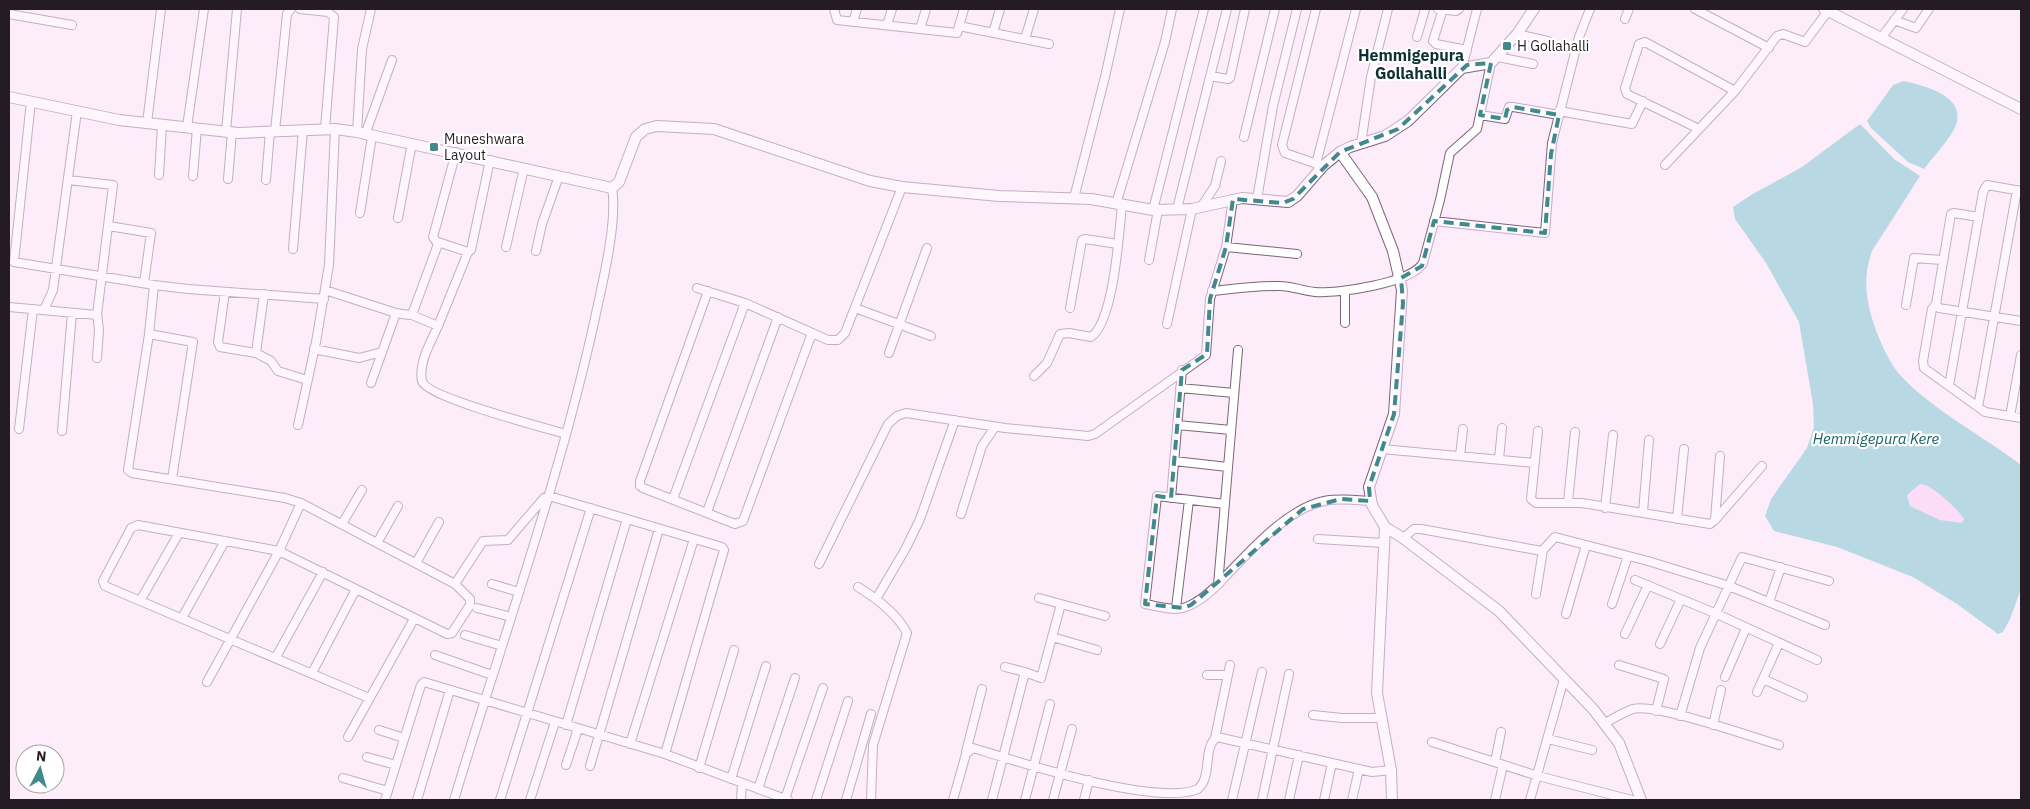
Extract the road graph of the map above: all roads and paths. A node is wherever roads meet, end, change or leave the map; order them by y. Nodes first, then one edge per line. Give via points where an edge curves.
1 (161, 9) edge
2 (204, 9) edge
3 (237, 9) edge
4 (291, 9) edge
5 (300, 9) edge
6 (371, 9) edge
7 (834, 9) edge
8 (857, 9) edge
9 (892, 9) edge
10 (926, 9) edge
11 (964, 9) edge
12 (1000, 9) edge
13 (1034, 9) edge
14 (1120, 9) edge
15 (1172, 9) edge
16 (1204, 9) edge
17 (1227, 9) edge
18 (1245, 9) edge
19 (1275, 9) edge
20 (1297, 9) edge
21 (1316, 9) edge
22 (1356, 9) edge
23 (1388, 9) edge
24 (1425, 9) edge
25 (1441, 9) edge
26 (1459, 9) edge
27 (1477, 9) edge
28 (1534, 9) edge
29 (1590, 9) edge
30 (1629, 9) edge
31 (1695, 9) edge
32 (1903, 9) edge
33 (1929, 9) edge
34 (1826, 10) edge
35 (331, 11) edge
36 (9, 14) edge
37 (1626, 19) dead end
38 (1894, 20) junction
39 (853, 22) junction
40 (72, 25) dead end
41 (887, 26) junction
42 (960, 26) junction
43 (920, 29) junction
44 (993, 32) junction
45 (1517, 34) junction
46 (1417, 37) dead end
47 (1881, 38) junction
48 (1024, 39) junction
49 (1548, 41) dead end
50 (1050, 44) dead end
51 (1769, 48) junction
52 (1467, 50) junction
53 (392, 60) dead end
54 (1495, 60) junction
55 (1533, 64) dead end
56 (1462, 68) junction
57 (1210, 76) junction
58 (1735, 90) junction
59 (9, 97) edge
60 (31, 101) junction
61 (1643, 101) junction
62 (2021, 108) edge
63 (77, 111) junction
64 (1559, 113) junction
65 (1480, 116) junction
66 (147, 123) junction
67 (162, 125) junction
68 (192, 128) junction
69 (1699, 128) junction
70 (330, 129) junction
71 (303, 130) junction
72 (272, 131) junction
73 (229, 132) junction
74 (365, 134) junction
75 (1244, 137) dead end
76 (412, 143) junction
77 (1361, 144) junction
78 (456, 152) junction
79 (1340, 152) junction
80 (490, 160) junction
81 (1221, 161) dead end
82 (1320, 165) junction
83 (1664, 166) dead end
84 (524, 168) junction
85 (159, 175) dead end
86 (193, 176) dead end
87 (559, 176) junction
88 (228, 179) dead end
89 (68, 180) junction
90 (266, 180) dead end
91 (612, 188) junction
92 (902, 188) junction
93 (2019, 190) edge
94 (1074, 198) junction
95 (1233, 199) junction
96 (1257, 199) junction
97 (1119, 205) junction
98 (1196, 208) junction
99 (1177, 209) junction
100 (1156, 210) junction
101 (360, 213) dead end
102 (1979, 217) junction
103 (398, 218) dead end
104 (1434, 221) junction
105 (109, 226) junction
106 (438, 242) junction
107 (1118, 244) junction
108 (506, 247) dead end
109 (1226, 247) junction
110 (927, 248) dead end
111 (293, 249) dead end
112 (536, 251) dead end
113 (468, 252) junction
114 (1297, 254) dead end
115 (1149, 260) dead end
116 (1942, 260) junction
117 (56, 270) junction
118 (102, 277) junction
119 (1401, 278) junction
120 (144, 284) junction
121 (154, 285) junction
122 (697, 288) dead end
123 (325, 290) junction
124 (708, 291) junction
125 (1212, 291) junction
126 (1345, 291) junction
127 (225, 292) junction
128 (264, 294) junction
129 (324, 299) junction
130 (745, 303) junction
131 (1936, 304) junction
132 (1906, 305) dead end
133 (9, 307) edge
134 (855, 308) junction
135 (1070, 308) dead end
136 (33, 309) junction
137 (44, 310) junction
138 (1962, 312) junction
139 (72, 313) junction
140 (97, 313) junction
141 (396, 313) junction
142 (412, 315) junction
143 (778, 317) junction
144 (1995, 317) junction
145 (2021, 321) edge
146 (1345, 323) dead end
147 (899, 324) junction
148 (1166, 324) dead end
149 (438, 326) junction
150 (812, 333) junction
151 (149, 334) junction
152 (931, 336) dead end
153 (314, 349) junction
154 (1238, 350) dead end
155 (382, 352) junction
156 (256, 353) junction
157 (889, 353) dead end
158 (2021, 355) edge
159 (97, 358) dead end
160 (1182, 370) junction
161 (1034, 376) dead end
162 (308, 380) junction
163 (371, 383) dead end
164 (1948, 386) junction
165 (1180, 388) junction
166 (1234, 393) junction
167 (1978, 407) junction
168 (2010, 416) junction
169 (2021, 418) edge
170 (955, 420) junction
171 (298, 425) dead end
172 (1177, 425) junction
173 (995, 427) junction
174 (1502, 428) dead end
175 (19, 429) dead end
176 (1463, 429) dead end
177 (1231, 430) junction
178 (62, 431) dead end
179 (1538, 431) dead end
180 (1575, 432) dead end
181 (566, 434) junction
182 (1613, 435) dead end
183 (1649, 440) dead end
184 (1382, 449) junction
185 (1684, 450) dead end
186 (1460, 456) junction
187 (1720, 456) dead end
188 (1498, 459) junction
189 (1174, 460) junction
190 (1535, 463) junction
191 (1762, 466) dead end
192 (1228, 467) junction
193 (172, 479) junction
194 (362, 490) dead end
195 (549, 496) junction
196 (1171, 498) junction
197 (673, 499) junction
198 (1189, 500) junction
199 (1370, 501) junction
200 (1568, 502) junction
201 (301, 503) junction
202 (1225, 504) junction
203 (398, 506) dead end
204 (591, 508) junction
205 (1605, 508) junction
206 (707, 512) junction
207 (1643, 512) junction
208 (962, 514) dead end
209 (627, 519) junction
210 (1677, 519) junction
211 (1715, 520) junction
212 (439, 522) dead end
213 (342, 524) junction
214 (1384, 527) junction
215 (659, 529) junction
216 (178, 532) junction
217 (1403, 538) junction
218 (694, 539) junction
219 (1318, 539) dead end
220 (225, 541) junction
221 (377, 543) junction
222 (1384, 543) junction
223 (1586, 544) junction
224 (1543, 550) junction
225 (279, 551) junction
226 (1628, 556) junction
227 (416, 563) junction
228 (820, 564) dead end
229 (1781, 567) junction
230 (323, 572) junction
231 (1635, 580) dead end
232 (1829, 581) dead end
233 (454, 584) junction
234 (492, 584) dead end
235 (1218, 584) junction
236 (1648, 585) junction
237 (1729, 586) junction
238 (858, 587) dead end
239 (356, 589) junction
240 (519, 592) junction
241 (1536, 594) dead end
242 (1039, 598) dead end
243 (876, 599) junction
244 (1681, 599) junction
245 (140, 600) junction
246 (1769, 602) junction
247 (1061, 604) junction
248 (1612, 604) dead end
249 (477, 608) dead end
250 (1176, 608) junction
251 (1566, 614) dead end
252 (1716, 614) junction
253 (511, 616) junction
254 (1105, 616) dead end
255 (182, 618) junction
256 (414, 619) junction
257 (1826, 624) dead end
258 (1746, 628) junction
259 (1625, 634) dead end
260 (465, 635) dead end
261 (1052, 637) junction
262 (230, 638) junction
263 (1780, 643) junction
264 (1660, 644) dead end
265 (502, 646) junction
266 (734, 650) dead end
267 (1097, 650) dead end
268 (436, 655) dead end
269 (276, 657) junction
270 (1816, 660) dead end
271 (1230, 665) dead end
272 (1620, 665) dead end
273 (766, 666) dead end
274 (1005, 667) dead end
275 (1025, 672) junction
276 (1262, 672) dead end
277 (312, 673) junction
278 (1289, 674) dead end
279 (492, 675) junction
280 (1207, 675) dead end
281 (1228, 676) junction
282 (795, 678) dead end
283 (1725, 678) dead end
284 (1564, 679) junction
285 (1763, 679) junction
286 (207, 682) dead end
287 (822, 688) dead end
288 (982, 689) dead end
289 (450, 690) junction
290 (1721, 690) dead end
291 (1758, 692) dead end
292 (1804, 697) dead end
293 (370, 698) junction
294 (484, 700) junction
295 (848, 702) dead end
296 (1050, 704) dead end
297 (1656, 712) junction
298 (528, 714) junction
299 (871, 714) dead end
300 (1313, 715) dead end
301 (1680, 716) junction
302 (1380, 718) junction
303 (555, 722) junction
304 (1605, 722) junction
305 (566, 725) junction
306 (1713, 726) junction
307 (578, 728) junction
308 (1072, 728) dead end
309 (379, 730) dead end
310 (1501, 732) dead end
311 (600, 735) junction
312 (348, 737) dead end
313 (404, 738) junction
314 (1215, 738) junction
315 (1548, 739) junction
316 (1246, 742) junction
317 (1432, 742) dead end
318 (630, 744) junction
319 (1779, 745) dead end
320 (1274, 748) junction
321 (1592, 750) dead end
322 (664, 754) junction
323 (966, 754) junction
324 (1299, 755) junction
325 (367, 757) dead end
326 (1004, 757) junction
327 (1495, 762) junction
328 (1332, 763) junction
329 (566, 764) dead end
330 (396, 765) junction
331 (1503, 765) junction
332 (590, 766) dead end
333 (1034, 766) junction
334 (699, 768) junction
335 (1359, 769) junction
336 (1391, 770) junction
337 (1060, 772) junction
338 (1538, 776) junction
339 (343, 778) dead end
340 (732, 779) junction
341 (1089, 780) junction
342 (742, 783) junction
343 (758, 789) junction
344 (388, 791) junction
345 (1137, 792) junction
346 (385, 800) edge
347 (417, 800) edge
348 (454, 800) edge
349 (500, 800) edge
350 (530, 800) edge
351 (741, 800) edge
352 (787, 800) edge
353 (816, 800) edge
354 (846, 800) edge
355 (871, 800) edge
356 (953, 800) edge
357 (992, 800) edge
358 (1025, 800) edge
359 (1053, 800) edge
360 (1084, 800) edge
361 (1135, 800) edge
362 (1232, 800) edge
363 (1262, 800) edge
364 (1289, 800) edge
365 (1324, 800) edge
366 (1352, 800) edge
367 (1392, 800) edge
368 (1496, 800) edge
369 (1530, 800) edge
370 (1632, 800) edge
371 (1641, 800) edge

1 - 66 street
2 - 68 street
3 - 73 street
4 - 72 street via 287,14
5 - 35 street
6 - 74 street via 362,49
7 - 39 street via 837,20
8 - 39 street
9 - 41 street
10 - 43 street
11 - 42 street
12 - 44 street
13 - 48 street
14 - 94 street
15 - 97 street
16 - 100 street
17 - 57 street
18 - 57 street via 1230,78
19 - 75 street
20 - 96 street via 1273,106
21 - 82 street via 1282,145 1285,154
22 - 82 street
23 - 77 street via 1371,77
24 - 46 street
25 - 26 street via 1456,12
25 - 52 street via 1433,41
27 - 52 street
28 - 45 street
29 - 64 street via 1579,37
30 - 37 street
31 - 51 street
32 - 38 street
33 - 38 street via 1916,28
34 - 47 street
34 - 51 street via 1808,40 1780,34
35 - 70 street via 334,21
36 - 40 street
38 - 47 street
39 - 41 street
41 - 43 street
42 - 43 street via 957,33
42 - 44 street
44 - 48 street
45 - 49 street
45 - 54 street
47 - 62 street
48 - 50 street
51 - 58 street
52 - 56 street
53 - 74 street
54 - 55 street
54 - 56 street
54 - 65 street
56 - 77 street via 1408,121 1386,136
57 - 99 street
58 - 61 street via 1642,42 1625,88 1627,94
58 - 69 street
59 - 60 street
60 - 63 street
60 - 117 street via 14,262
61 - 64 street via 1632,124
61 - 69 street
63 - 66 street
63 - 89 street
64 - 65 street via 1513,106 1509,107 1505,119
64 - 104 street via 1552,148 1545,233
65 - 104 street via 1475,131 1450,150
66 - 67 street
67 - 68 street
67 - 85 street
68 - 73 street
68 - 86 street
69 - 83 street
70 - 71 street
70 - 74 street
70 - 123 street via 329,265
71 - 72 street
71 - 111 street
72 - 73 street
72 - 90 street
73 - 88 street
74 - 76 street
74 - 101 street
76 - 78 street
76 - 103 street
77 - 79 street
78 - 80 street
78 - 106 street via 433,237
79 - 82 street
79 - 119 street via 1372,197
80 - 84 street
80 - 113 street via 472,248
81 - 98 street via 1214,186
82 - 96 street via 1293,199 1283,203
84 - 87 street
84 - 108 street
87 - 91 street
87 - 112 street
89 - 105 street via 113,185
89 - 117 street
91 - 92 street via 619,182 636,137 644,129 657,126 714,129
91 - 181 street via 614,206 603,281
92 - 94 street
92 - 134 street
93 - 102 street via 1987,186
93 - 144 street
94 - 97 street
95 - 96 street
95 - 98 street
95 - 109 street
97 - 100 street
97 - 107 street
98 - 99 street
98 - 148 street
99 - 100 street
100 - 115 street
102 - 116 street via 1951,214
102 - 138 street
104 - 119 street via 1422,266
105 - 118 street
105 - 120 street via 150,233
106 - 113 street
106 - 142 street
107 - 135 street via 1083,240
107 - 161 street via 1114,277 1096,334 1092,338 1066,332 1060,334 1047,363
109 - 114 street
109 - 125 street
110 - 147 street
113 - 149 street
116 - 131 street
116 - 132 street via 1915,257
117 - 118 street
117 - 137 street via 53,290
118 - 120 street
118 - 140 street
119 - 126 street
119 - 184 street via 1403,303 1396,399
120 - 121 street
121 - 127 street
121 - 151 street
122 - 124 street
123 - 129 street
123 - 141 street
124 - 130 street
124 - 197 street via 640,481 640,486
125 - 126 street via 1278,285 1314,292
125 - 160 street via 1206,334 1207,353
126 - 146 street
127 - 128 street
127 - 156 street via 220,347
128 - 129 street
128 - 156 street
129 - 153 street
130 - 143 street
130 - 197 street
131 - 138 street via 1939,308
131 - 164 street via 1932,309 1924,368
133 - 136 street
134 - 147 street
134 - 150 street via 845,333 838,340
136 - 137 street
136 - 175 street
137 - 139 street
138 - 144 street
138 - 164 street
139 - 140 street
139 - 178 street
140 - 159 street
141 - 142 street
141 - 155 street
142 - 149 street
143 - 150 street
143 - 206 street
144 - 145 street
144 - 167 street
147 - 152 street
147 - 157 street
149 - 181 street via 422,367 422,382 426,387 444,397
150 - 206 street via 745,518 734,524
151 - 193 street via 128,468 132,473
151 - 193 street via 193,342
153 - 155 street via 359,358
153 - 162 street
154 - 166 street
155 - 163 street
156 - 162 street via 271,361 278,371
158 - 168 street
160 - 165 street
160 - 173 street via 1095,434 1080,437
162 - 171 street
164 - 167 street
165 - 166 street
165 - 172 street
166 - 177 street
167 - 168 street via 1985,412
168 - 169 street
170 - 173 street
170 - 228 street via 906,413 892,420
170 - 243 street via 920,519
172 - 177 street
172 - 189 street
173 - 208 street via 982,446
174 - 188 street
176 - 186 street
177 - 192 street
179 - 190 street
180 - 200 street
181 - 195 street
182 - 205 street
183 - 207 street
184 - 186 street
184 - 199 street via 1369,487
185 - 210 street
186 - 188 street
187 - 211 street
188 - 190 street
189 - 192 street
189 - 196 street
190 - 200 street via 1533,502
191 - 211 street
192 - 202 street
193 - 201 street
194 - 213 street
195 - 204 street
195 - 233 street via 508,540 483,541
195 - 240 street
196 - 198 street
196 - 250 street via 1157,496 1146,604
197 - 206 street
198 - 202 street
198 - 250 street
199 - 214 street
199 - 235 street via 1333,500 1302,509 1256,545
200 - 205 street
201 - 213 street
201 - 225 street
202 - 235 street
203 - 221 street
204 - 209 street
204 - 298 street
205 - 207 street
207 - 210 street
209 - 215 street
209 - 305 street
210 - 211 street via 1706,524
212 - 227 street
213 - 221 street
214 - 217 street
214 - 222 street
215 - 218 street
215 - 311 street
216 - 220 street
216 - 245 street
216 - 245 street via 138,525 131,528 103,584
217 - 224 street via 1414,529 1421,529
217 - 284 street via 1499,611
218 - 318 street
218 - 322 street via 722,548 725,552
219 - 222 street
220 - 225 street
220 - 255 street
221 - 227 street
222 - 302 street via 1376,671
223 - 224 street via 1553,537
223 - 226 street
223 - 251 street
224 - 241 street
225 - 230 street
225 - 262 street
226 - 237 street
226 - 248 street
227 - 233 street
229 - 232 street
229 - 237 street via 1743,556
229 - 246 street
230 - 239 street
230 - 269 street
231 - 236 street
233 - 256 street via 470,599 470,605 452,633 447,634
234 - 240 street
235 - 250 street via 1191,605
236 - 244 street
236 - 259 street
237 - 246 street
237 - 252 street
238 - 243 street
239 - 256 street
239 - 277 street
240 - 253 street
242 - 247 street
243 - 355 street via 907,633 873,745
244 - 252 street
244 - 264 street
245 - 255 street
246 - 257 street
247 - 254 street
247 - 261 street
249 - 253 street
252 - 258 street
252 - 301 street via 1698,654
253 - 265 street
255 - 262 street
256 - 293 street
258 - 263 street
258 - 283 street
260 - 265 street
261 - 267 street
261 - 275 street via 1041,678
262 - 269 street
262 - 286 street
263 - 270 street
263 - 285 street
265 - 279 street
266 - 334 street
268 - 279 street
269 - 277 street
271 - 281 street
272 - 297 street via 1664,679
273 - 340 street
274 - 275 street
275 - 326 street
276 - 316 street
277 - 293 street
278 - 320 street
279 - 294 street
280 - 281 street
281 - 314 street
282 - 343 street
284 - 304 street
284 - 315 street
285 - 291 street
285 - 292 street
287 - 352 street
288 - 323 street
289 - 294 street
289 - 313 street via 422,683
289 - 347 street
290 - 306 street
293 - 312 street
294 - 298 street
294 - 348 street
295 - 353 street
296 - 333 street
297 - 301 street
297 - 304 street via 1633,710
298 - 303 street
298 - 349 street
299 - 354 street
300 - 302 street
301 - 306 street
302 - 336 street
303 - 305 street
303 - 350 street
304 - 371 street via 1619,743
305 - 307 street
306 - 319 street
307 - 311 street
307 - 329 street
308 - 337 street
309 - 313 street
310 - 327 street
311 - 318 street
311 - 332 street
313 - 330 street
314 - 316 street
314 - 345 street via 1205,780 1198,789
315 - 321 street
315 - 338 street
316 - 320 street
316 - 362 street
317 - 327 street
318 - 322 street
320 - 324 street
320 - 363 street
322 - 334 street
323 - 326 street via 973,748
323 - 356 street
324 - 328 street
324 - 364 street
325 - 330 street
326 - 333 street
326 - 357 street
327 - 331 street
328 - 335 street
328 - 365 street
330 - 344 street
331 - 338 street
331 - 368 street
333 - 337 street
333 - 358 street
334 - 340 street
335 - 336 street via 1372,772
335 - 366 street
336 - 367 street
337 - 341 street
337 - 359 street
338 - 369 street
338 - 370 street
339 - 344 street
340 - 342 street
341 - 345 street
341 - 360 street
342 - 343 street
342 - 351 street
343 - 352 street
344 - 346 street
345 - 361 street

